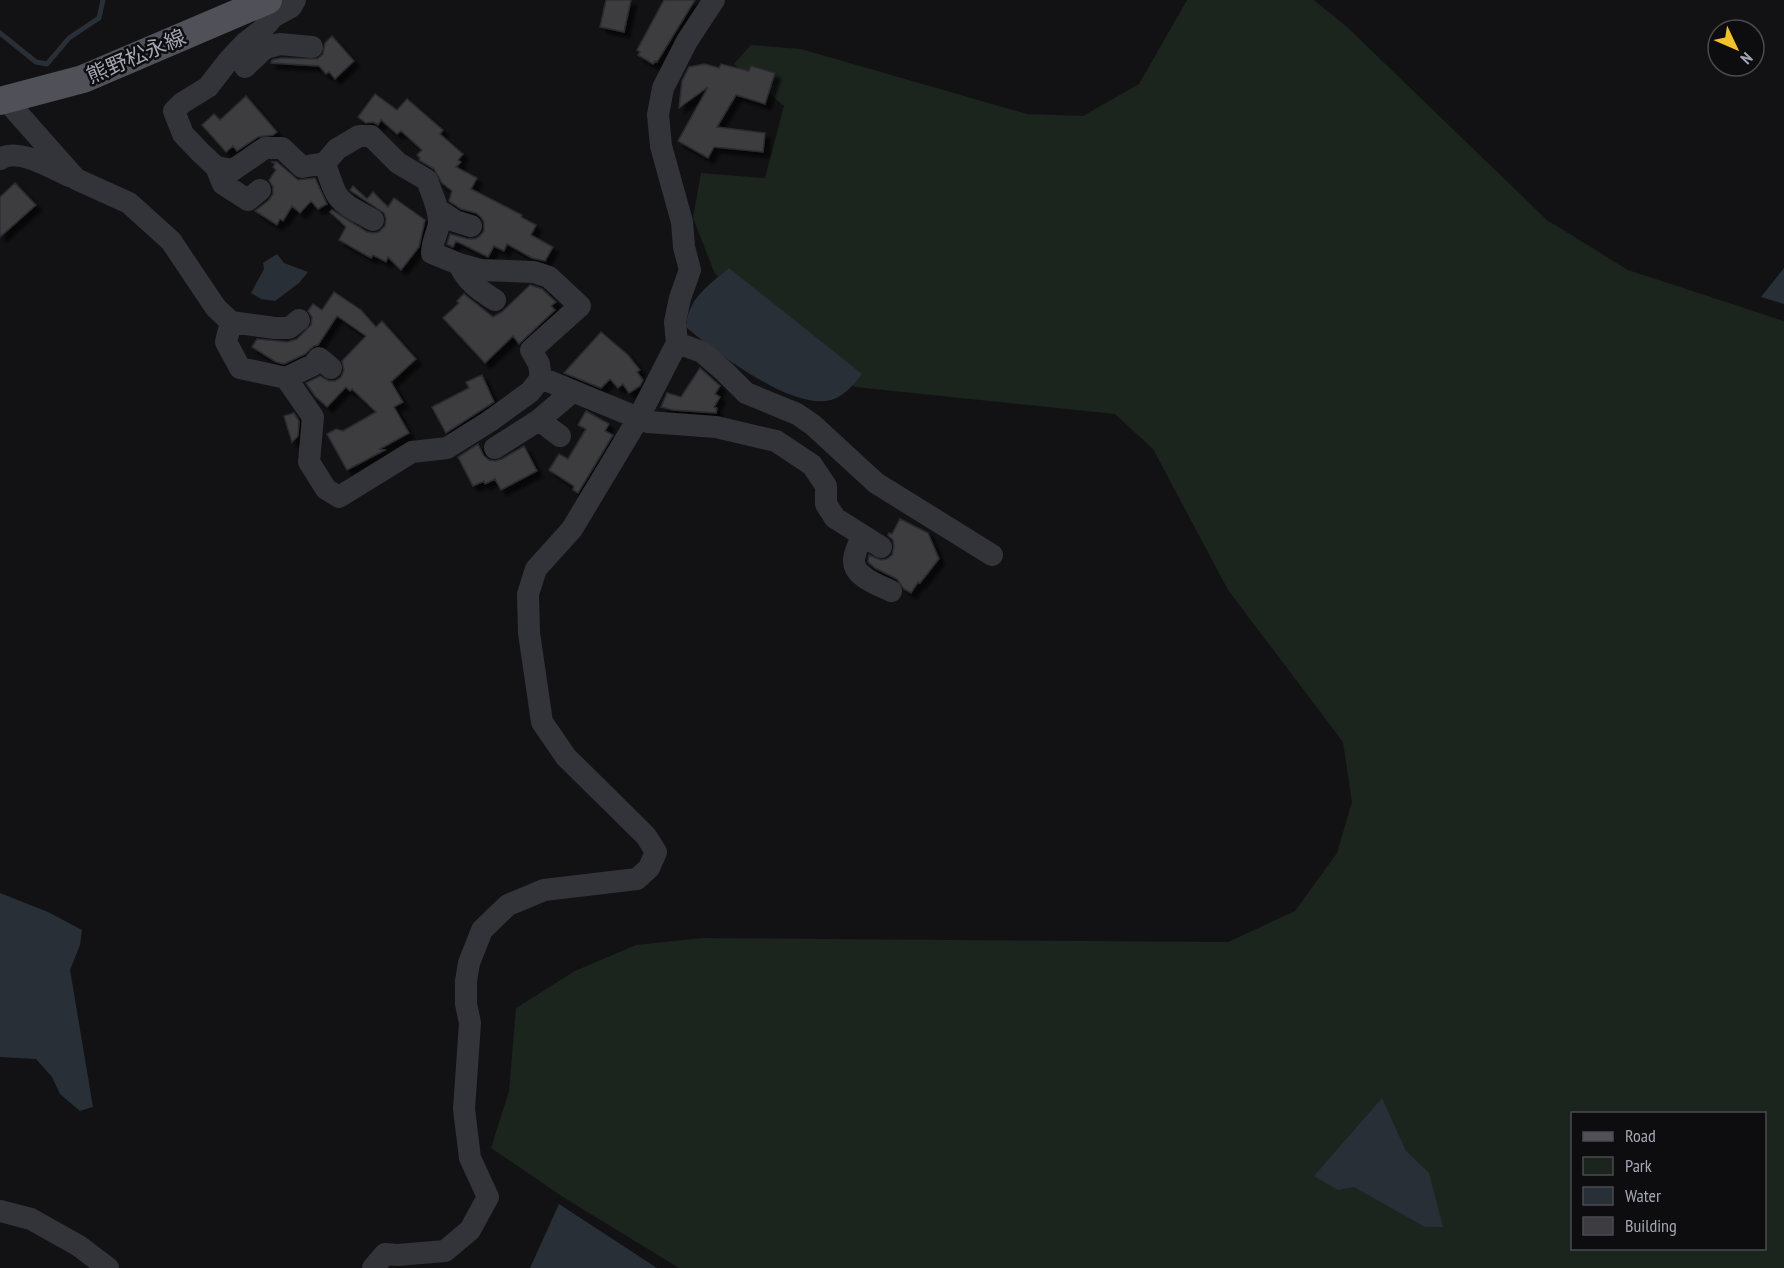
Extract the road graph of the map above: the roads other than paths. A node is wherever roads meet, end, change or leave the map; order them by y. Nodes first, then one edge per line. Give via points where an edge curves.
1 (268, 0) edge
2 (295, 0) edge
3 (714, 0) edge
4 (312, 46) dead end
5 (208, 87) junction
6 (3, 100) edge
7 (0, 159) edge
8 (325, 163) junction
9 (216, 167) junction
10 (76, 179) junction
11 (260, 190) dead end
12 (437, 209) junction
13 (373, 220) dead end
14 (471, 226) dead end
15 (459, 264) junction
16 (495, 300) dead end
17 (299, 320) dead end
18 (231, 322) junction
19 (677, 343) junction
20 (331, 368) dead end
21 (286, 378) junction
22 (541, 378) junction
23 (572, 392) junction
24 (638, 419) junction
25 (539, 420) junction
26 (560, 436) dead end
27 (776, 441) junction
28 (836, 446) junction
29 (495, 448) dead end
30 (992, 555) dead end
31 (891, 591) dead end
32 (0, 1211) edge
33 (108, 1268) edge
34 (373, 1268) edge

1 - 6 main road, 熊野松永線 via 83,79
2 - 5 street via 245,43
3 - 19 street via 663,88 658,115 661,146 682,222 690,270 675,322
4 - 5 street via 280,44 265,48 253,65
5 - 9 street via 174,111 183,134
6 - 10 street
7 - 10 street via 7,154 20,155
8 - 9 street via 302,168 282,148 265,148 233,170
8 - 12 street via 337,149 359,136 372,136 398,163 427,180
8 - 13 street via 340,202
9 - 11 street via 224,184 248,200
10 - 18 street via 129,203 171,241 216,308
12 - 14 street
12 - 15 street via 439,223 432,253
15 - 16 street via 463,275
15 - 22 street via 549,277 580,306 531,350
17 - 18 street via 289,328
18 - 21 street via 226,342 240,368
19 - 24 street
19 - 28 street via 702,352 746,393 796,414
20 - 21 street via 319,358
21 - 22 street via 313,417 309,462 326,489 339,497 412,452 447,448 522,398
22 - 23 street
23 - 24 street
23 - 25 street
24 - 27 street via 716,427
24 - 34 street via 572,529 536,569 528,594 528,633 542,722 566,757 646,836 656,852 649,868 637,879 544,890 508,905 482,930 466,981 470,1023 464,1108 470,1158 488,1197 470,1230 446,1251 385,1254
25 - 26 street
25 - 29 street
27 - 28 street
27 - 31 street via 812,465 826,486 826,504 835,518 871,542 853,561 856,570
28 - 30 street via 876,483
32 - 33 street via 31,1219

